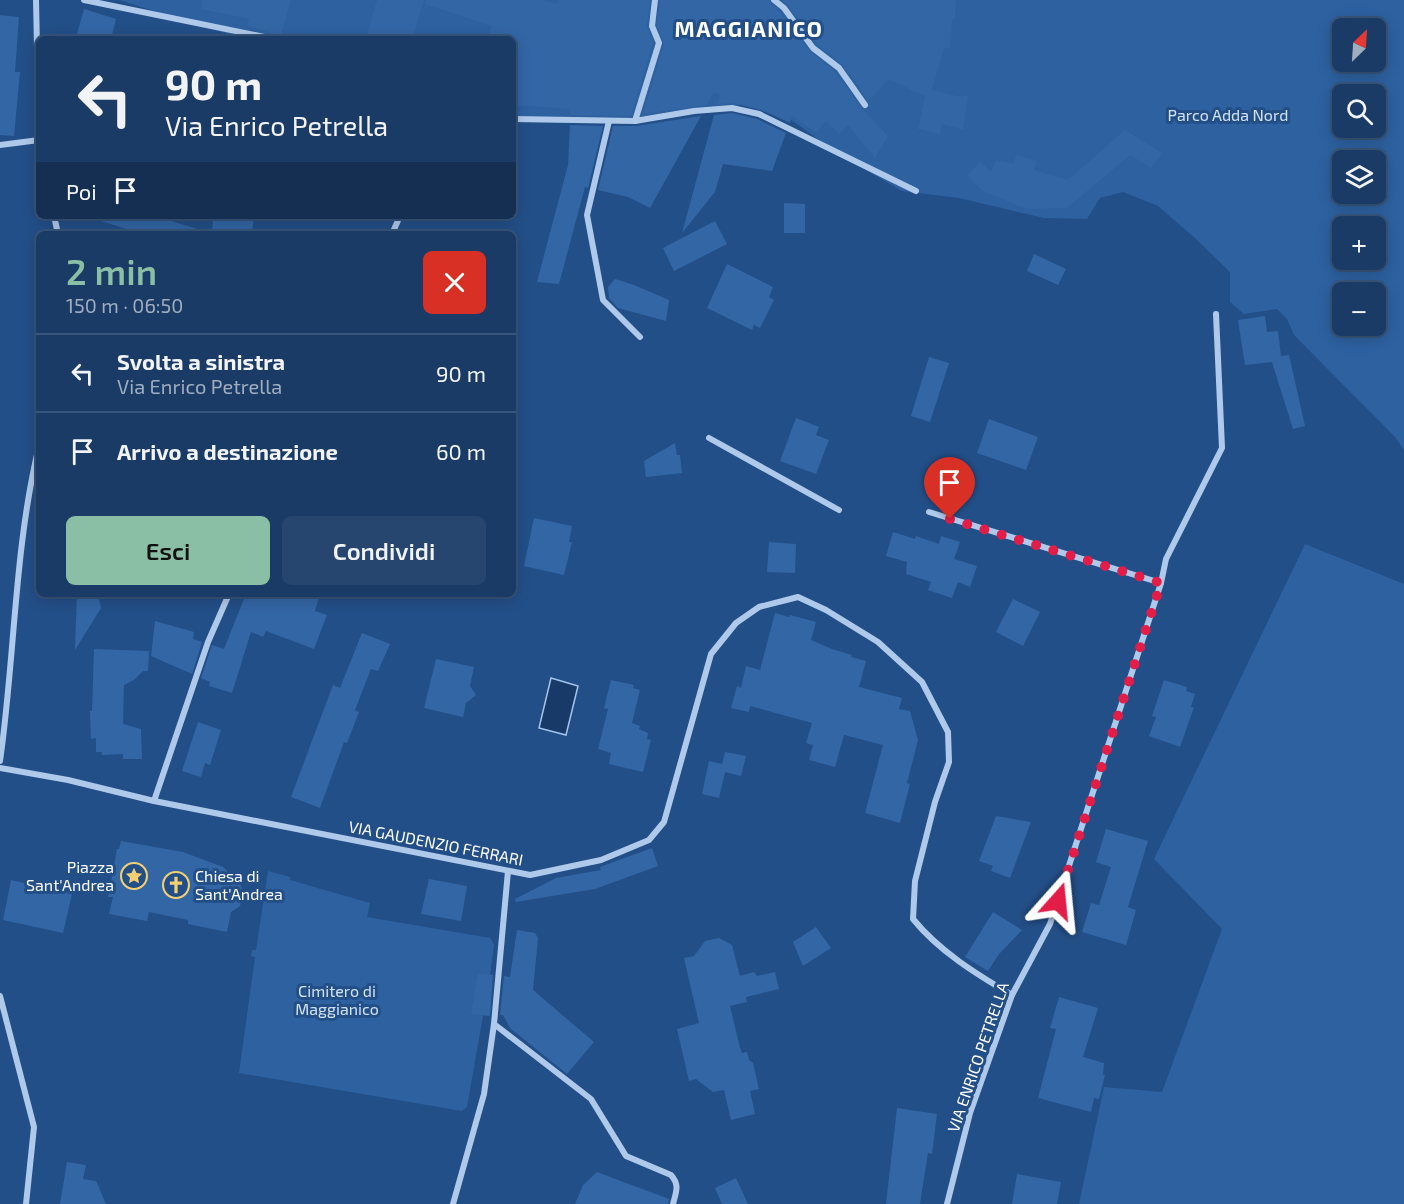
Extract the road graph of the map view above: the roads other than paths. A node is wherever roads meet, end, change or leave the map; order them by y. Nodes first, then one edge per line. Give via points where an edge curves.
1 (36, 0) edge
2 (84, 0) edge
3 (655, 0) edge
4 (774, 0) edge
5 (37, 36) edge
6 (259, 36) edge
7 (865, 105) dead end
8 (516, 119) edge
9 (609, 121) junction
10 (635, 121) junction
11 (36, 141) edge
12 (0, 145) edge
13 (916, 191) dead end
14 (1216, 314) dead end
15 (640, 337) dead end
16 (709, 438) dead end
17 (36, 464) edge
18 (839, 510) dead end
19 (929, 512) dead end
20 (1161, 583) junction
21 (228, 597) edge
22 (0, 761) edge
23 (0, 768) edge
24 (154, 801) junction
25 (508, 871) junction
26 (1012, 995) junction
27 (0, 996) edge
28 (494, 1024) junction
29 (26, 1204) edge
30 (453, 1204) edge
31 (672, 1204) edge
32 (947, 1204) edge

1 - 5 street
2 - 6 street
3 - 10 street via 652,26 659,43
4 - 7 street via 813,48 839,68
8 - 9 street
9 - 10 street
9 - 15 street via 587,215 603,300
10 - 13 street via 732,108 759,114
11 - 12 street
14 - 20 street, VIA ENRICO PETRELLA via 1222,448 1166,558
16 - 18 street
17 - 22 street via 24,535
19 - 20 street
20 - 26 street, VIA ENRICO PETRELLA via 1050,924
21 - 24 street via 208,642
23 - 24 street, VIA GAUDENZIO FERRARI
24 - 25 street, VIA GAUDENZIO FERRARI
25 - 26 street, VIA GAUDENZIO FERRARI via 530,875 601,860 649,840 664,822 711,654 743,618 759,608 798,597 878,642 922,682 948,732 949,762 915,881 913,919 926,935 969,969
25 - 28 street
26 - 32 street, VIA ENRICO PETRELLA via 970,1113
27 - 29 street via 34,1127
28 - 30 street via 484,1094
28 - 31 street via 591,1099 626,1156 671,1175 678,1188

